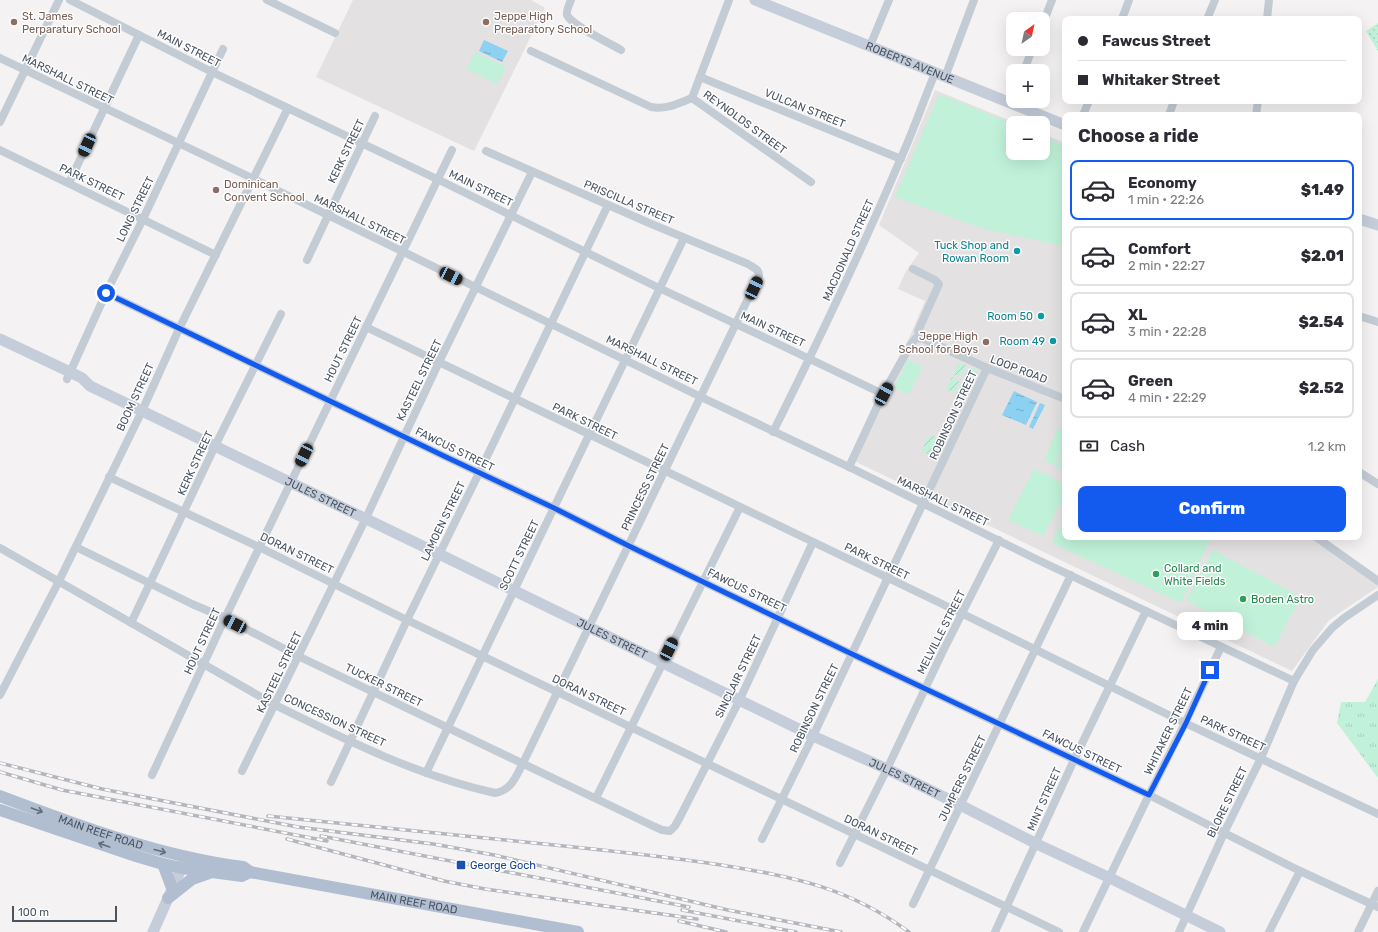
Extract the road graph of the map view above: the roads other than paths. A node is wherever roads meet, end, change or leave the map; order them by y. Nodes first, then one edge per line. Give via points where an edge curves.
1 (59, 0) edge
2 (70, 0) edge
3 (267, 0) edge
4 (571, 0) edge
5 (728, 0) edge
6 (756, 0) edge
7 (889, 0) edge
8 (974, 0) edge
9 (1052, 0) edge
10 (1129, 0) edge
11 (1214, 0) edge
12 (1269, 0) edge
13 (1047, 12) edge
14 (1123, 16) edge
15 (1208, 16) edge
16 (1267, 16) edge
17 (335, 33) dead end
18 (139, 35) junction
19 (870, 46) junction
20 (223, 49) dead end
21 (621, 50) dead end
22 (531, 51) dead end
23 (0, 58) edge
24 (25, 70) junction
25 (212, 72) junction
26 (940, 75) junction
27 (700, 77) junction
28 (692, 98) junction
29 (1006, 98) edge
30 (104, 108) junction
31 (288, 108) junction
32 (1028, 108) edge
33 (375, 116) dead end
34 (0, 122) edge
35 (1062, 125) edge
36 (362, 143) junction
37 (178, 144) junction
38 (0, 150) edge
39 (452, 150) dead end
40 (486, 151) dead end
41 (901, 159) junction
42 (532, 172) junction
43 (254, 179) junction
44 (437, 179) junction
45 (811, 182) dead end
46 (69, 183) junction
47 (608, 205) junction
48 (512, 215) junction
49 (327, 216) junction
50 (143, 219) junction
51 (1362, 220) edge
52 (1378, 225) edge
53 (684, 238) junction
54 (585, 251) junction
55 (402, 252) junction
56 (216, 255) junction
57 (307, 260) dead end
58 (913, 269) dead end
59 (759, 276) joint
60 (476, 288) junction
61 (659, 288) junction
62 (106, 293) junction
63 (281, 314) dead end
64 (1362, 317) edge
65 (1378, 322) edge
66 (551, 324) junction
67 (736, 324) junction
68 (366, 327) junction
69 (179, 329) junction
70 (0, 338) edge
71 (920, 338) junction
72 (0, 346) edge
73 (810, 358) junction
74 (625, 360) junction
75 (439, 362) junction
76 (256, 365) junction
77 (987, 368) junction
78 (69, 376) junction
79 (884, 394) junction
80 (701, 397) junction
81 (1062, 398) edge
82 (514, 399) junction
83 (330, 401) junction
84 (142, 411) junction
85 (774, 432) junction
86 (589, 435) junction
87 (404, 437) junction
88 (215, 446) junction
89 (849, 467) junction
90 (665, 471) junction
91 (479, 473) junction
92 (1362, 474) edge
93 (109, 477) junction
94 (291, 482) junction
95 (1378, 484) edge
96 (924, 504) junction
97 (740, 507) junction
98 (554, 508) junction
99 (184, 512) junction
100 (366, 518) junction
101 (999, 540) junction
102 (1320, 540) edge
103 (813, 542) junction
104 (629, 546) junction
105 (76, 547) junction
106 (259, 547) junction
107 (0, 548) edge
108 (439, 554) junction
109 (1071, 575) junction
110 (888, 578) junction
111 (59, 581) junction
112 (702, 581) junction
113 (1378, 581) edge
114 (150, 583) junction
115 (334, 583) junction
116 (514, 591) junction
117 (1378, 595) edge
118 (1146, 611) junction
119 (963, 614) junction
120 (225, 618) junction
121 (778, 618) junction
122 (407, 620) junction
123 (131, 622) junction
124 (590, 627) junction
125 (1220, 647) junction
126 (1036, 650) junction
127 (852, 654) junction
128 (481, 655) junction
129 (298, 656) junction
130 (662, 662) junction
131 (204, 664) junction
132 (1294, 681) junction
133 (1109, 686) junction
134 (925, 688) junction
135 (373, 692) junction
136 (557, 692) junction
137 (0, 695) edge
138 (740, 700) junction
139 (275, 705) junction
140 (1186, 723) junction
141 (1000, 724) junction
142 (631, 727) junction
143 (447, 728) junction
144 (813, 736) junction
145 (350, 741) junction
146 (1261, 758) junction
147 (1074, 760) junction
148 (523, 763) junction
149 (707, 764) junction
150 (887, 769) junction
151 (242, 771) dead end
152 (426, 773) junction
153 (152, 775) dead end
154 (331, 782) dead end
155 (480, 789) joint
156 (1149, 795) junction
157 (0, 796) edge
158 (596, 798) junction
159 (781, 798) junction
160 (960, 805) junction
161 (0, 810) edge
162 (1378, 814) edge
163 (680, 817) joint
164 (1224, 834) junction
165 (855, 835) junction
166 (762, 839) dead end
167 (1036, 843) junction
168 (184, 863) junction
169 (840, 863) dead end
170 (163, 864) junction
171 (929, 870) junction
172 (1300, 871) junction
173 (214, 872) junction
174 (250, 872) junction
175 (1110, 878) junction
176 (1378, 891) edge
177 (170, 893) junction
178 (913, 904) dead end
179 (1006, 906) junction
180 (1375, 906) edge
181 (1186, 916) junction
182 (153, 932) edge
183 (578, 932) edge
184 (995, 932) edge
185 (1059, 932) edge
186 (1083, 932) edge
187 (1179, 932) edge
188 (1220, 932) edge
189 (1269, 932) edge
190 (1358, 932) edge

1 - 24 street
2 - 18 street, MAIN STREET
3 - 17 street
4 - 21 street via 567,15 572,22
5 - 27 street
6 - 19 main road, ROBERTS AVENUE
7 - 19 street
8 - 26 street, MACDONALD STREET
9 - 13 street
10 - 14 street
11 - 15 street
12 - 16 street
18 - 25 street, MAIN STREET
18 - 30 street
19 - 26 main road, ROBERTS AVENUE
20 - 25 street, LONG STREET
22 - 28 street, REYNOLDS STREET via 651,107 668,107
23 - 24 street, MARSHALL STREET
24 - 30 street, MARSHALL STREET
24 - 34 street
25 - 31 street, MAIN STREET
25 - 37 street, LONG STREET
26 - 29 main road, ROBERTS AVENUE
26 - 41 street, MACDONALD STREET
27 - 28 street
27 - 41 street, VULCAN STREET
28 - 45 street, REYNOLDS STREET
30 - 37 street, MARSHALL STREET
30 - 46 street
31 - 36 street, MAIN STREET
31 - 43 street, BOOM STREET
32 - 35 main road, ROBERTS AVENUE
33 - 36 street, KERK STREET
36 - 44 street, MAIN STREET
36 - 49 street, KERK STREET
37 - 43 street, MARSHALL STREET
37 - 50 street, LONG STREET
38 - 46 street, PARK STREET
39 - 44 street, HOUT STREET
40 - 42 street, PRISCILLA STREET
41 - 73 street, MACDONALD STREET
42 - 47 street, PRISCILLA STREET
42 - 48 street, KASTEEL STREET
43 - 49 street, MARSHALL STREET
43 - 56 street, BOOM STREET
44 - 48 street, MAIN STREET
44 - 55 street, HOUT STREET
46 - 50 street, PARK STREET
47 - 53 street, PRISCILLA STREET
47 - 54 street, LAMOEN STREET
48 - 54 street, MAIN STREET
48 - 60 street, KASTEEL STREET
49 - 55 street, MARSHALL STREET
49 - 57 street, KERK STREET
50 - 56 street, PARK STREET
50 - 62 street, LONG STREET
51 - 52 main road
53 - 59 street, PRISCILLA STREET via 748,264 759,272
53 - 61 street, SCOTT STREET
54 - 61 street, MAIN STREET
54 - 66 street, LAMOEN STREET
55 - 60 street, MARSHALL STREET
55 - 68 street, HOUT STREET
56 - 69 street, BOOM STREET
58 - 71 street via 938,284 918,331
59 - 67 street, PRINCESS STREET
60 - 66 street, MARSHALL STREET
60 - 75 street, KASTEEL STREET
61 - 67 street, MAIN STREET
61 - 74 street, SCOTT STREET
62 - 69 street, FAWCUS STREET
62 - 78 street, LONG STREET
63 - 76 street, KERK STREET
64 - 65 street
66 - 74 street, MARSHALL STREET
66 - 82 street, LAMOEN STREET
67 - 73 street, MAIN STREET
67 - 80 street, PRINCESS STREET
68 - 75 street, PARK STREET
68 - 83 street, HOUT STREET
69 - 76 street, FAWCUS STREET
69 - 84 street, BOOM STREET
70 - 78 main road, JULES STREET
71 - 77 street, LOOP ROAD
71 - 79 street via 914,339
72 - 78 main road, JULES STREET
73 - 79 street, MAIN STREET
73 - 85 street, MACDONALD STREET
74 - 80 street, MARSHALL STREET
74 - 86 street, SCOTT STREET
75 - 82 street, PARK STREET
75 - 87 street, KASTEEL STREET
76 - 83 street, FAWCUS STREET
76 - 88 street, KERK STREET
77 - 81 street, LOOP ROAD
77 - 96 street, ROBINSON STREET
78 - 84 main road, JULES STREET via 79,384 90,386
79 - 89 street
80 - 85 street, MARSHALL STREET
80 - 90 street, PRINCESS STREET
82 - 86 street, PARK STREET
82 - 91 street, LAMOEN STREET
83 - 87 street, FAWCUS STREET
83 - 94 street, HOUT STREET
84 - 88 main road, JULES STREET
84 - 93 street, BOOM STREET
85 - 89 street, MARSHALL STREET
86 - 90 street, PARK STREET
86 - 98 street, SCOTT STREET
87 - 91 street, FAWCUS STREET
87 - 100 street, KASTEEL STREET
88 - 94 main road, JULES STREET
88 - 99 street, KERK STREET
89 - 96 street, MARSHALL STREET
90 - 97 street, PARK STREET
90 - 104 street, PRINCESS STREET
91 - 98 street, FAWCUS STREET
91 - 108 street, LAMOEN STREET
92 - 95 street
93 - 99 street, DORAN STREET
93 - 105 street, BOOM STREET
94 - 100 main road, JULES STREET
94 - 106 street, HOUT STREET
96 - 101 street, MARSHALL STREET
96 - 110 street, ROBINSON STREET
97 - 103 street, PARK STREET
97 - 112 street
98 - 104 street, FAWCUS STREET
98 - 116 street, SCOTT STREET
99 - 106 street, DORAN STREET
99 - 114 street, KERK STREET
100 - 108 main road, JULES STREET
100 - 115 street, KASTEEL STREET
101 - 109 street, MARSHALL STREET
101 - 119 street, MELVILLE STREET
102 - 113 street
103 - 110 street, PARK STREET
103 - 121 street, SINCLAIR STREET
104 - 112 street, FAWCUS STREET
104 - 124 street, PRINCESS STREET
105 - 111 street, BOOM STREET
105 - 114 street, TUCKER STREET
106 - 115 street, DORAN STREET
106 - 120 street, HOUT STREET
107 - 111 street, CONCESSION STREET
108 - 116 main road, JULES STREET
108 - 122 street, LAMOEN STREET
109 - 118 street, MARSHALL STREET
109 - 126 street, JUMPERS STREET
110 - 119 street, PARK STREET
110 - 127 street, ROBINSON STREET
111 - 123 street, CONCESSION STREET
111 - 137 street, BOOM STREET
112 - 121 street, FAWCUS STREET
112 - 130 street
114 - 120 street, TUCKER STREET
114 - 123 street, KERK STREET
115 - 122 street, DORAN STREET
115 - 129 street, KASTEEL STREET
116 - 124 main road, JULES STREET
116 - 128 street, SCOTT STREET
117 - 132 street, BLORE STREET via 1332,628 1313,650
118 - 125 street, MARSHALL STREET
118 - 133 street, MINT STREET
119 - 126 street, PARK STREET
119 - 134 street, MELVILLE STREET
120 - 129 street, TUCKER STREET
120 - 131 street, HOUT STREET
121 - 127 street, FAWCUS STREET
121 - 138 street, SINCLAIR STREET
122 - 128 street, DORAN STREET
122 - 135 street, LAMOEN STREET
123 - 131 street, CONCESSION STREET
124 - 130 main road, JULES STREET
124 - 136 street, PRINCESS STREET
125 - 132 street, MARSHALL STREET
125 - 140 street, WHITAKER STREET
126 - 133 street, PARK STREET
126 - 141 street, JUMPERS STREET
127 - 134 street, FAWCUS STREET
127 - 144 street, ROBINSON STREET
128 - 136 street, DORAN STREET
128 - 143 street, SCOTT STREET
129 - 135 street, TUCKER STREET
129 - 139 street, KASTEEL STREET
130 - 138 main road, JULES STREET
130 - 142 street
131 - 139 street, CONCESSION STREET
131 - 153 street, HOUT STREET
132 - 146 street, BLORE STREET
133 - 140 street, PARK STREET
133 - 147 street, MINT STREET
134 - 141 street, FAWCUS STREET
134 - 150 street, MELVILLE STREET
135 - 143 street, TUCKER STREET
135 - 145 street, LAMOEN STREET
136 - 142 street, DORAN STREET
136 - 148 street, PRINCESS STREET
138 - 144 main road, JULES STREET
138 - 149 street, SINCLAIR STREET
139 - 145 street, CONCESSION STREET
139 - 151 street, KASTEEL STREET
140 - 146 street, PARK STREET
140 - 156 street, WHITAKER STREET
141 - 147 street, FAWCUS STREET
141 - 160 street, JUMPERS STREET
142 - 149 street, DORAN STREET
142 - 158 street
143 - 148 street, TUCKER STREET
143 - 152 street, SCOTT STREET
144 - 150 main road, JULES STREET
144 - 159 street, ROBINSON STREET
145 - 152 street, CONCESSION STREET
145 - 154 street, LAMOEN STREET
146 - 162 street, PARK STREET
146 - 164 street, BLORE STREET
147 - 156 street, FAWCUS STREET
147 - 167 street, MINT STREET
148 - 155 street, PRINCESS STREET via 511,785 504,791 495,793
148 - 158 street, TUCKER STREET
149 - 159 street, DORAN STREET
149 - 163 street, SINCLAIR STREET
150 - 160 main road, JULES STREET
150 - 165 street, MELVILLE STREET
152 - 155 street, CONCESSION STREET
156 - 164 street, FAWCUS STREET
156 - 175 street, WHITAKER STREET
157 -> 168 main road, MAIN REEF ROAD
158 - 163 street, TUCKER STREET via 667,831 672,830
159 - 165 street, DORAN STREET
159 - 166 street, ROBINSON STREET
160 - 167 main road, JULES STREET
160 - 171 street, JUMPERS STREET
170 -> 161 main road, MAIN REEF ROAD
164 - 172 street, FAWCUS STREET
164 - 181 street, BLORE STREET
165 - 169 street, MELVILLE STREET
165 - 171 street, DORAN STREET
167 - 175 main road, JULES STREET
167 - 179 street, MINT STREET
168 - 170 main road, MAIN REEF ROAD
168 - 173 main road, MAIN REEF ROAD
168 - 174 main road, MAIN REEF ROAD via 243,867
168 - 177 main road
170 - 177 main road
171 - 178 street, JUMPERS STREET
171 - 179 street, DORAN STREET
172 - 180 street, FAWCUS STREET
172 - 189 street
173 - 174 main road, MAIN REEF ROAD via 242,876
173 - 177 main road via 199,875
174 - 183 main road, MAIN REEF ROAD
175 - 181 main road, JULES STREET
175 - 186 street, WHITAKER STREET
176 - 180 street
177 - 182 main road
179 - 184 street, MINT STREET
179 - 185 street, DORAN STREET
180 - 190 street
181 - 187 street, BLORE STREET
181 - 188 main road, JULES STREET

